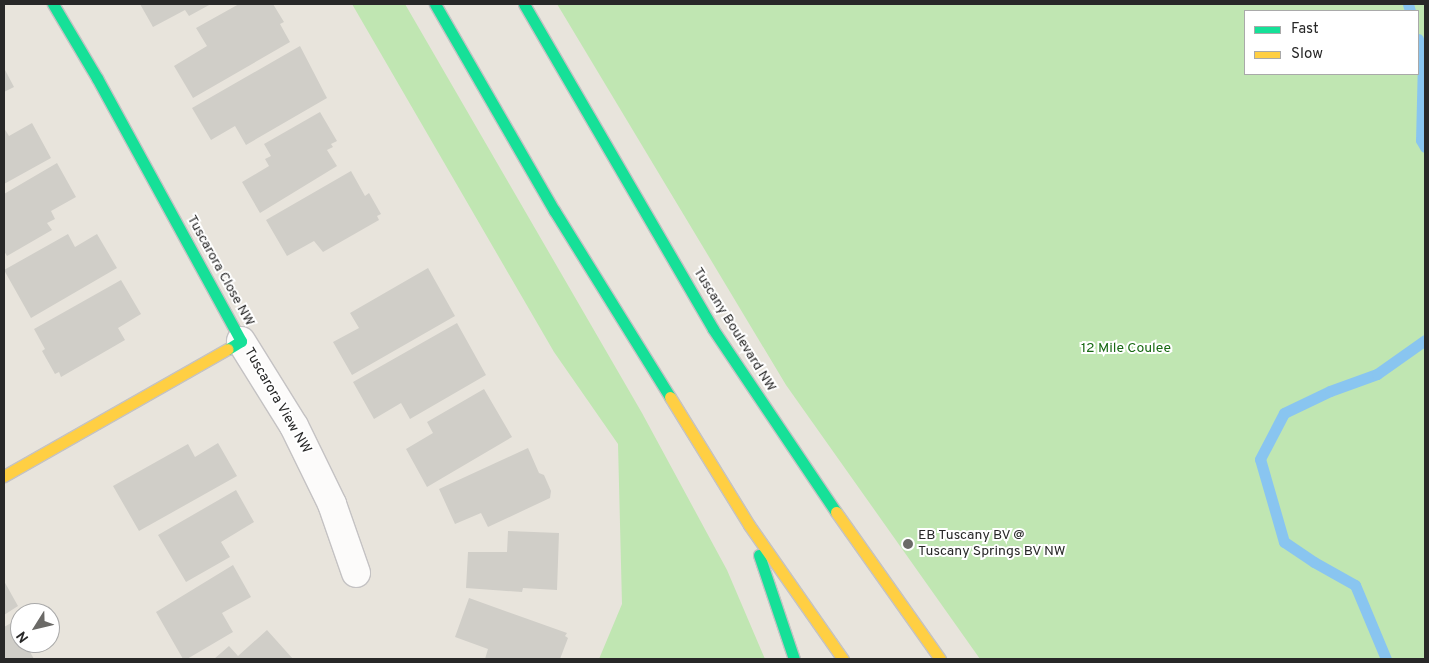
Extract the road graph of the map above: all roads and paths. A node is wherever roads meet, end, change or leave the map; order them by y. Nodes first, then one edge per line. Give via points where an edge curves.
1 (53, 4) edge
2 (436, 4) edge
3 (524, 4) edge
4 (241, 341) junction
5 (4, 476) edge
6 (748, 525) junction
7 (356, 573) dead end
8 (794, 659) edge
9 (843, 659) edge
10 (940, 659) edge

1 - 4 street, Tuscarora Close NW
2 - 6 street via 554,210
3 - 10 street, Tuscany Boulevard NW via 712,329 838,516
4 - 5 street, Tuscarora Close NW
4 - 7 street, Tuscarora View NW via 294,426 332,504
6 - 8 street
6 - 9 street

